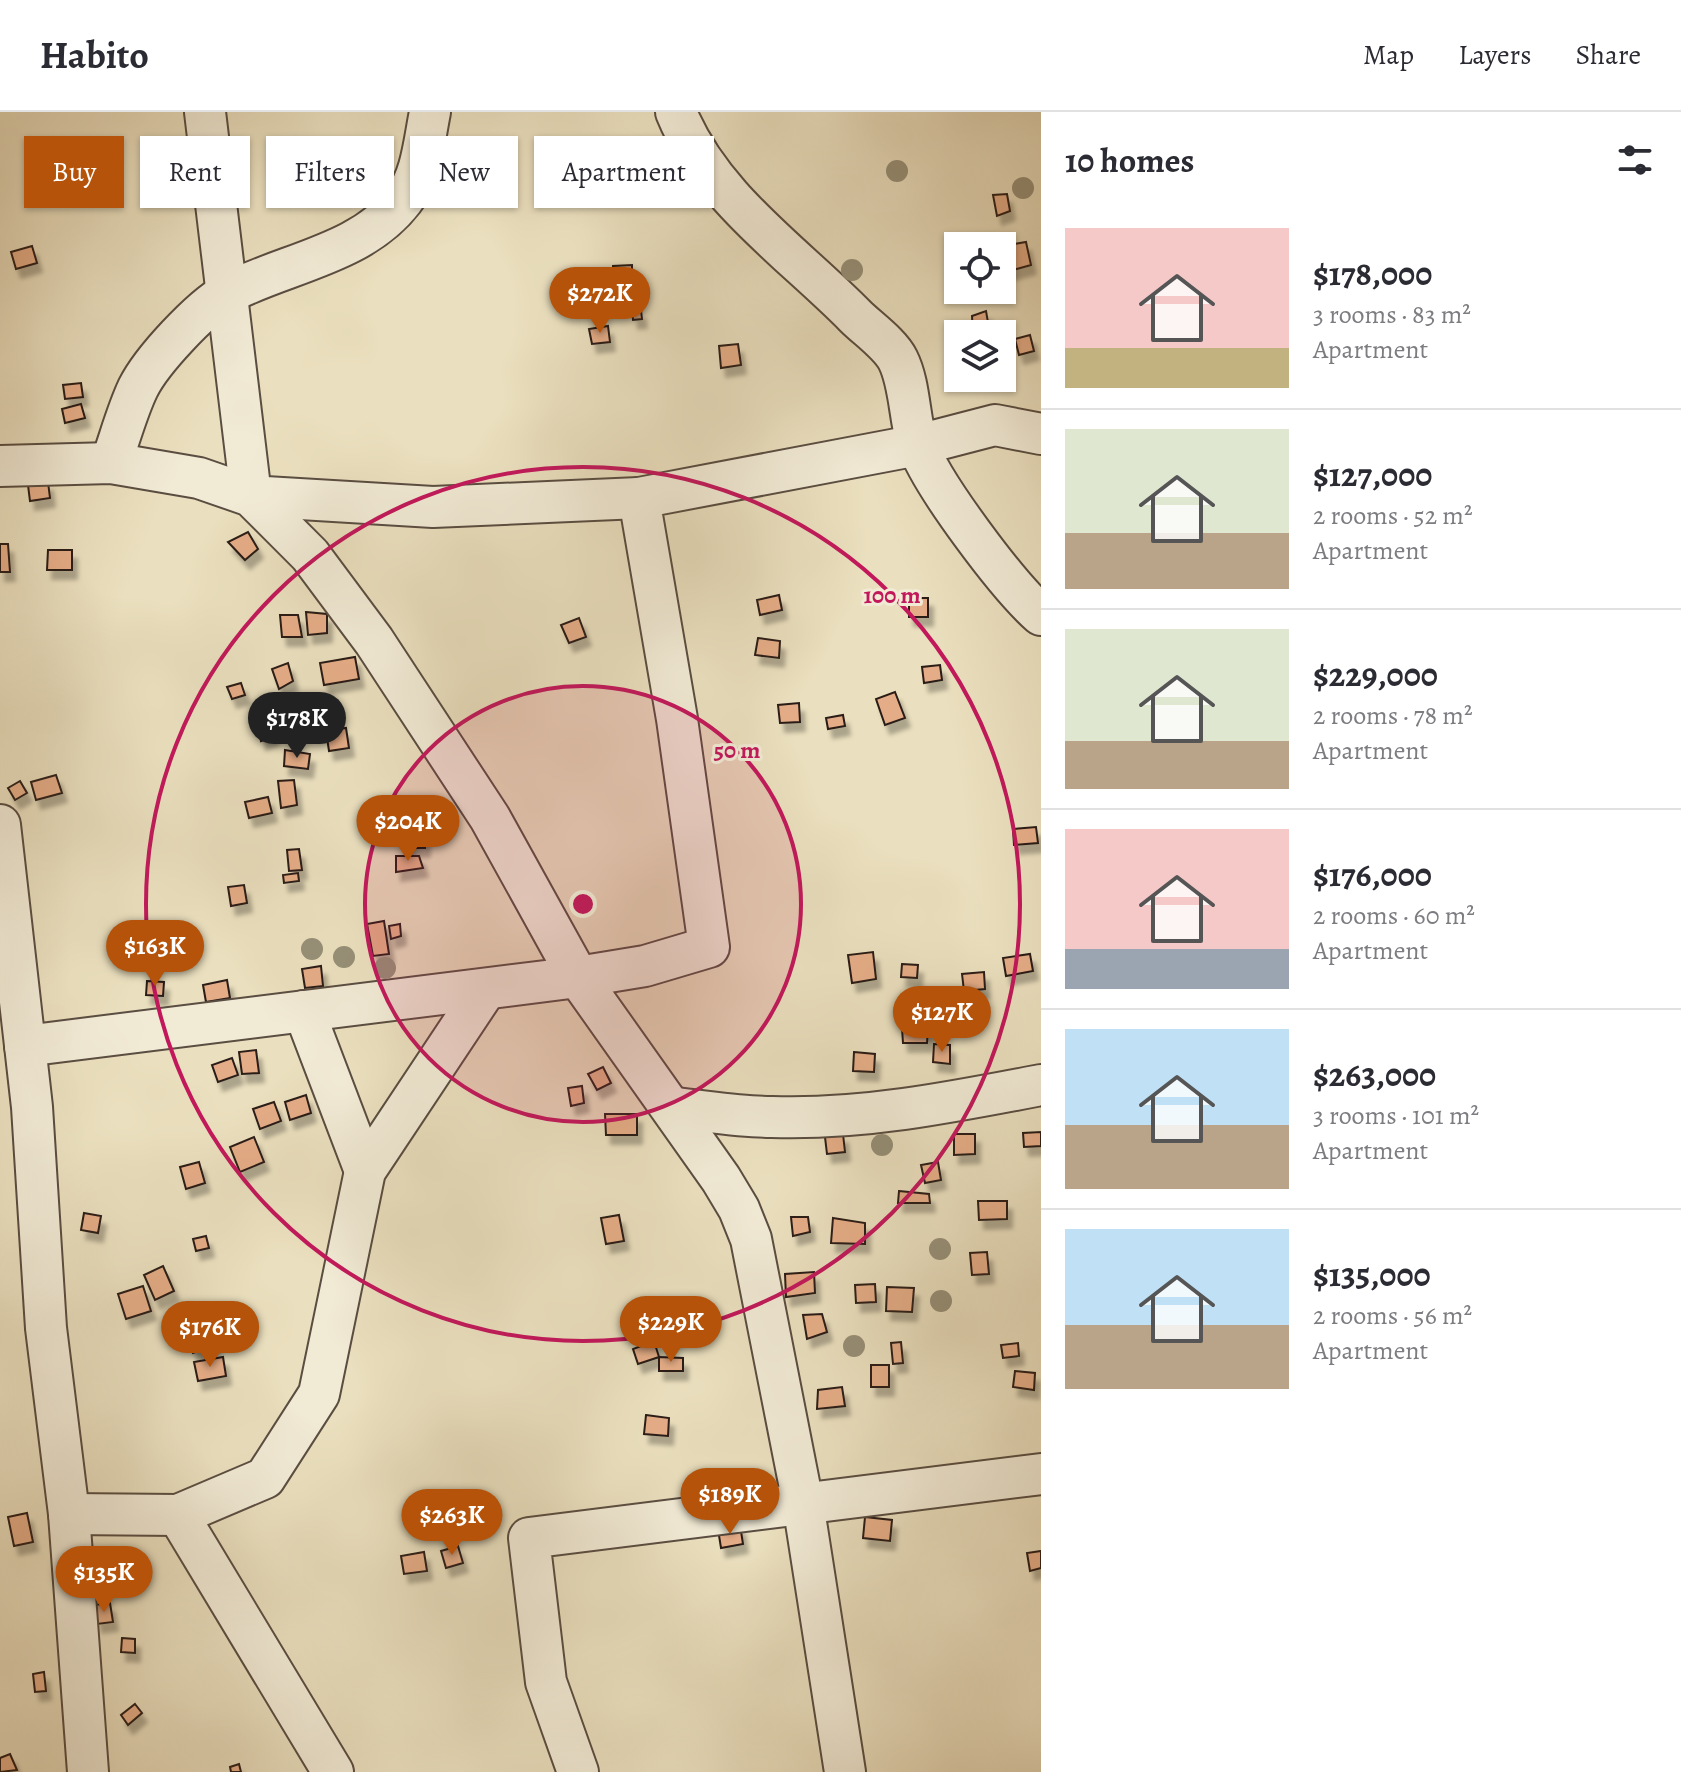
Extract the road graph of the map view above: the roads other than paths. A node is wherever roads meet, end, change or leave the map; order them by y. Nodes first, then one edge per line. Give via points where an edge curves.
1 (205, 112) edge
2 (430, 112) edge
3 (676, 112) edge
4 (225, 295) junction
5 (1041, 434) edge
6 (918, 445) junction
7 (111, 463) junction
8 (0, 466) edge
9 (251, 496) junction
10 (639, 498) junction
11 (1041, 615) edge
12 (0, 825) edge
13 (578, 977) junction
14 (486, 989) junction
15 (304, 1011) junction
16 (25, 1046) junction
17 (1041, 1085) edge
18 (673, 1108) junction
19 (16, 1109) edge
20 (365, 1171) junction
21 (1041, 1474) edge
22 (803, 1503) junction
23 (69, 1514) junction
24 (178, 1515) junction
25 (843, 1771) edge
26 (88, 1772) edge
27 (333, 1772) edge
28 (578, 1772) edge

1 - 4 street
2 - 4 street via 420,165 404,199 373,227 314,260
3 - 6 street via 716,179 898,359
4 - 7 street via 164,352 139,386
4 - 9 street
5 - 6 street via 995,425
6 - 10 street
6 - 11 street via 955,508
7 - 8 street
7 - 9 street via 199,478
9 - 10 street via 433,507
9 - 13 street via 310,555 374,641 490,818
10 - 13 street via 709,947 645,966
12 - 16 street
13 - 14 street
13 - 18 street
14 - 15 street
14 - 20 street
15 - 16 street
15 - 20 street
16 - 19 street
17 - 18 street via 936,1105 772,1118
18 - 22 street via 739,1209 751,1239
19 - 23 street
20 - 24 street via 319,1394 265,1478
21 - 22 street
22 - 25 street
22 - 28 street via 529,1538 546,1682
23 - 24 street
23 - 26 street
24 - 27 street

